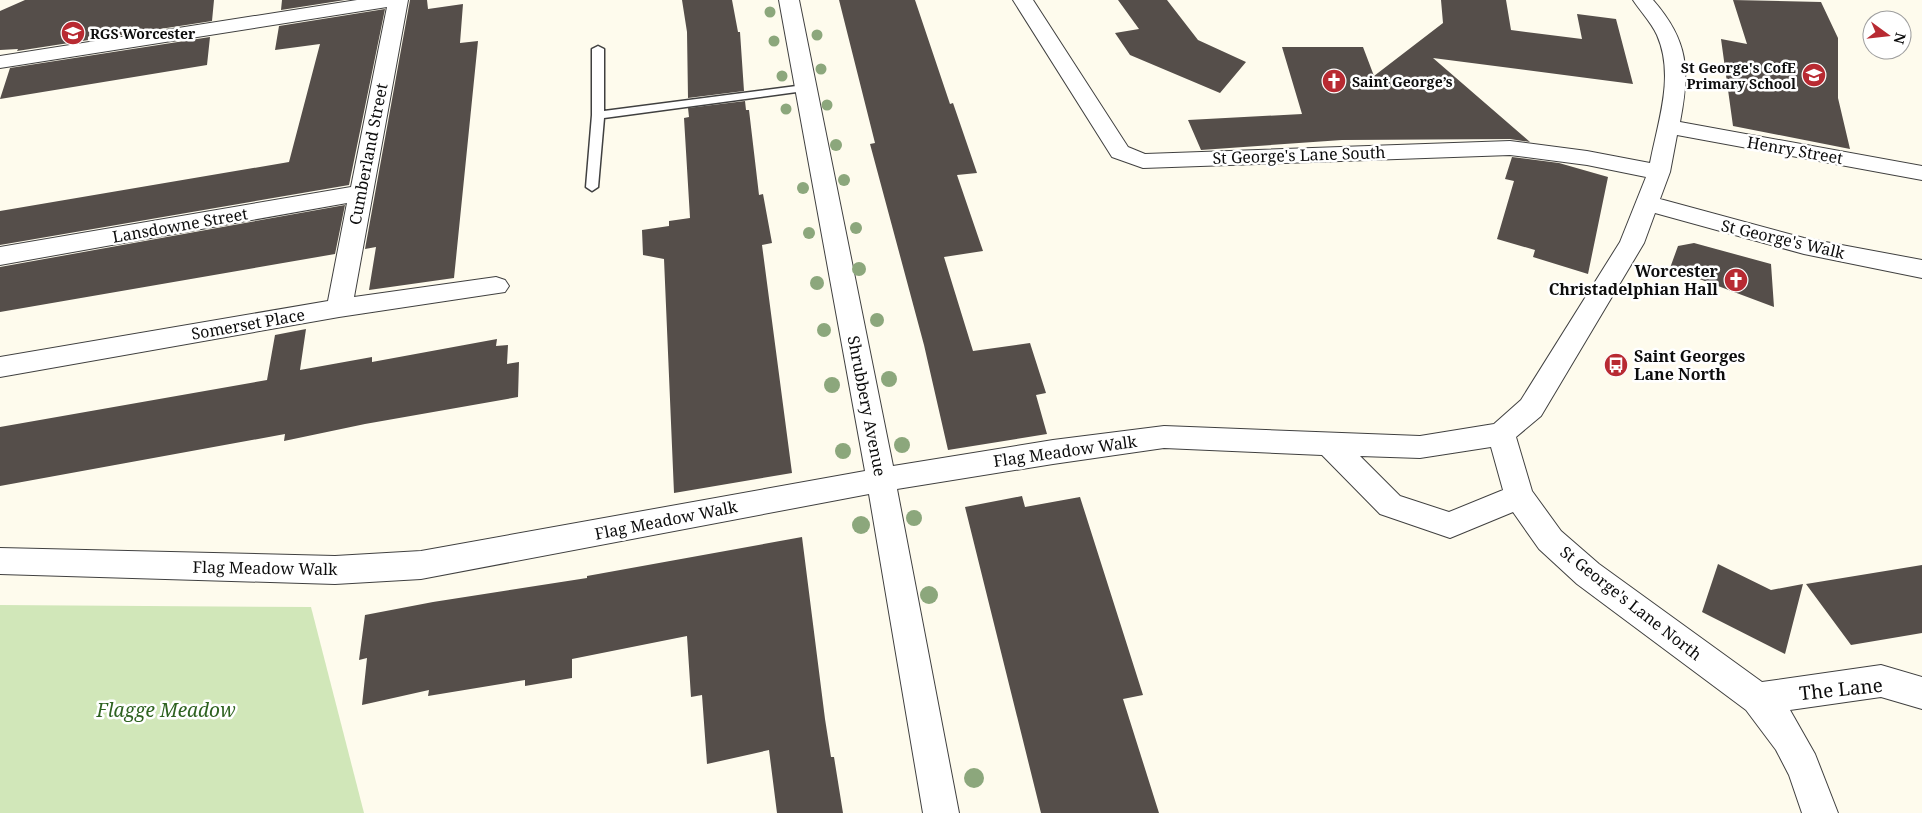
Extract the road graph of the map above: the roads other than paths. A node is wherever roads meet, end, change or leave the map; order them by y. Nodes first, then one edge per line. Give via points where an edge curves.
1 (260, 0) edge
2 (394, 0) edge
3 (398, 0) edge
4 (788, 0) edge
5 (1024, 0) edge
6 (1643, 0) edge
7 (258, 20) junction
8 (598, 49) dead end
9 (0, 63) edge
10 (804, 88) junction
11 (598, 115) junction
12 (1669, 127) junction
13 (1659, 172) junction
14 (1922, 173) edge
15 (592, 187) dead end
16 (360, 194) junction
17 (1646, 203) junction
18 (0, 256) edge
19 (1922, 269) edge
20 (496, 286) dead end
21 (339, 308) junction
22 (0, 367) edge
23 (1501, 434) junction
24 (1330, 444) junction
25 (881, 480) junction
26 (1520, 496) junction
27 (0, 561) edge
28 (1922, 693) edge
29 (1758, 698) junction
30 (941, 813) edge
31 (1820, 813) edge

1 - 7 street
2 - 7 street
3 - 16 street, Cumberland Street
4 - 10 street, Shrubbery Avenue
5 - 13 street, St George's Lane South via 1120,152 1143,161 1510,148
6 - 12 street via 1667,35 1676,62
7 - 9 street
8 - 11 lane
10 - 11 lane
10 - 25 street, Shrubbery Avenue
11 - 15 lane
12 - 13 street
12 - 14 street, Henry Street
13 - 17 street
16 - 18 street, Lansdowne Street
16 - 21 street, Cumberland Street
17 - 19 street, St George's Walk via 1804,246
17 - 23 street via 1632,243 1531,408
20 - 21 street, Somerset Place
21 - 22 street, Somerset Place
23 - 24 street, Flag Meadow Walk via 1420,446
23 - 26 street, St George's Lane North
24 - 25 street, Flag Meadow Walk via 1164,437
24 - 26 street via 1390,505 1450,525
25 - 27 street, Flag Meadow Walk via 421,565 335,570
25 - 30 street, Shrubbery Avenue
26 - 29 street, St George's Lane North via 1550,540 1588,574
28 - 29 street, The Lane via 1881,681
29 - 31 street, St George's Lane North via 1779,720 1807,771

